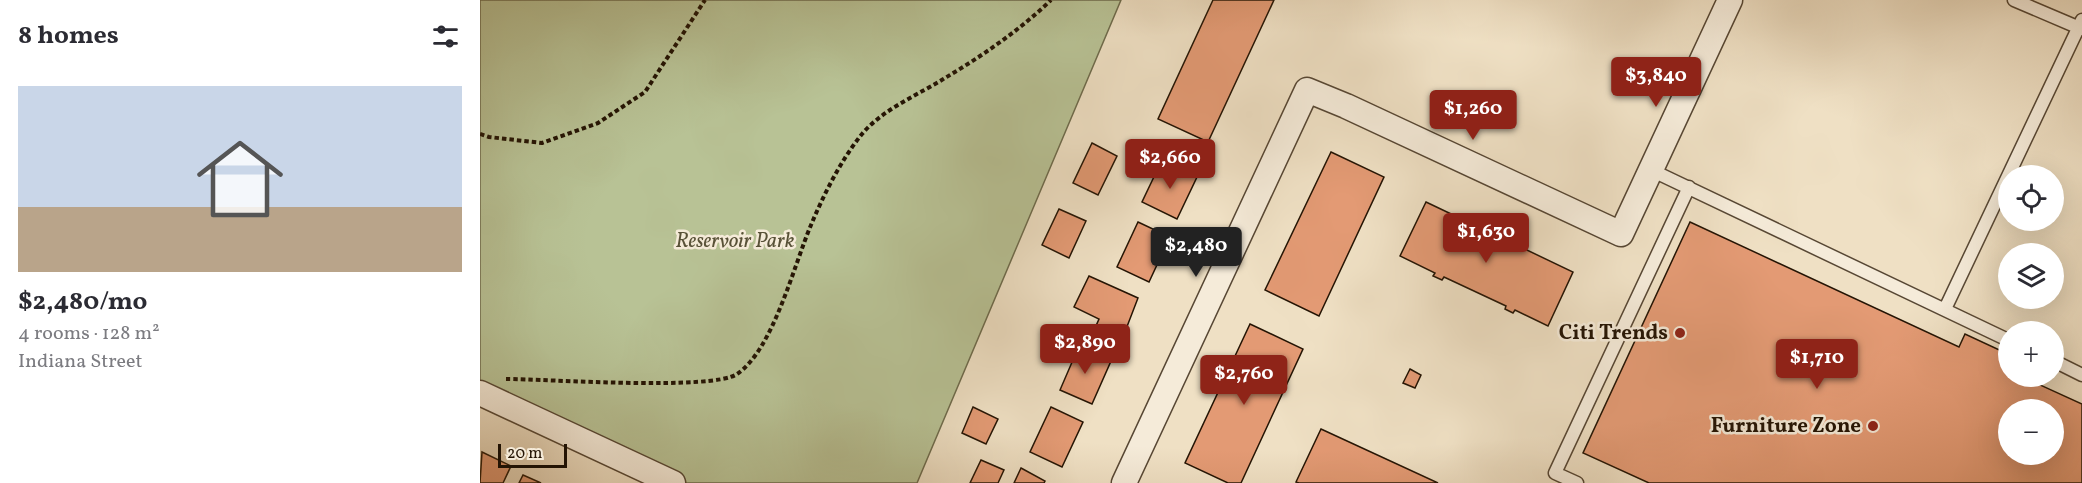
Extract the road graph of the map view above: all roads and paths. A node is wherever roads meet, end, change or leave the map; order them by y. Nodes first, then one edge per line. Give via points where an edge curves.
1 (705, 0) edge
2 (1051, 0) edge
3 (1730, 0) edge
4 (2014, 0) edge
5 (2081, 25) edge
6 (480, 134) edge
7 (1650, 170) junction
8 (1689, 187) junction
9 (1945, 309) junction
10 (1998, 335) edge
11 (2064, 366) edge
12 (2082, 375) edge
13 (501, 379) dead end
14 (480, 393) edge
15 (673, 483) edge
16 (1124, 483) edge
17 (1576, 483) edge

1 - 6 path via 645,92 598,123 542,142
2 - 13 path via 1008,35 884,114 864,132 812,223 760,348 736,375 691,383
3 - 7 street
4 - 5 lane
5 - 9 lane
7 - 8 lane
7 - 16 street via 1621,234 1306,90
8 - 9 lane
8 - 17 lane via 1556,473
9 - 10 lane
11 - 12 lane
14 - 15 street

